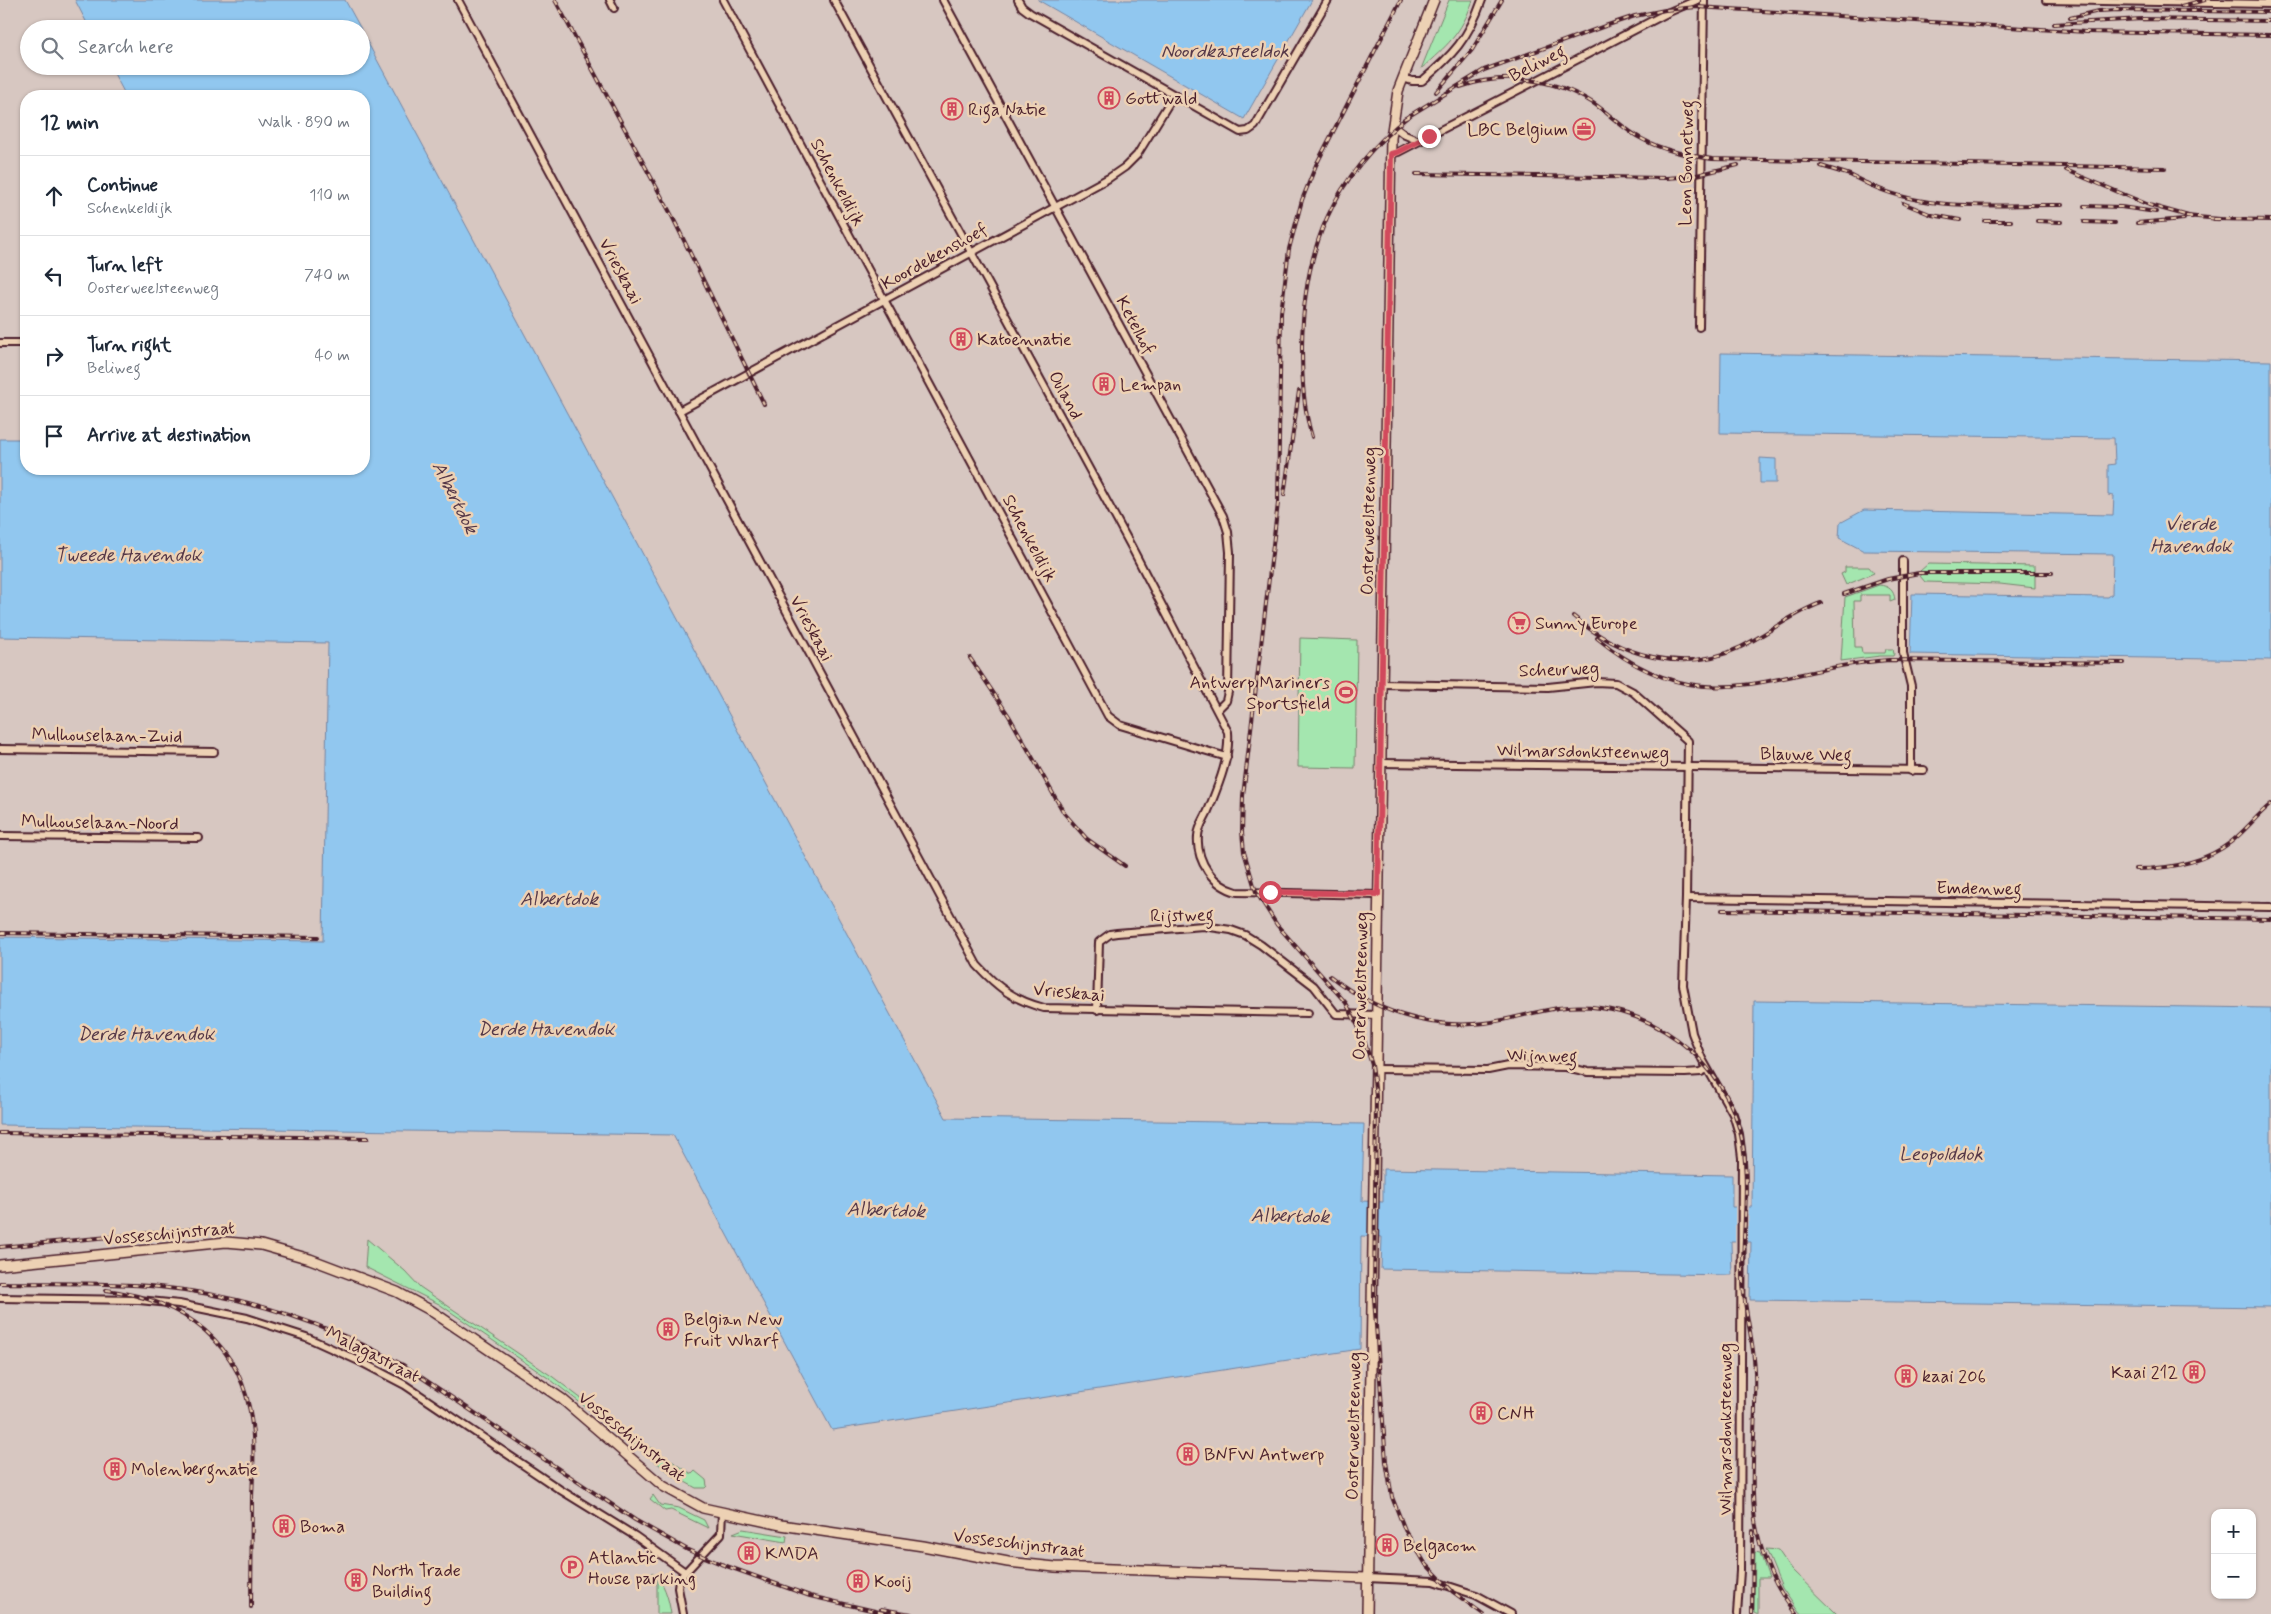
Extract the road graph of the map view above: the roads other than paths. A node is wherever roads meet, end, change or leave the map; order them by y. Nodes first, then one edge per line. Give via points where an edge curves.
1 (458, 0) edge
2 (610, 0) edge
3 (723, 0) edge
4 (834, 0) edge
5 (943, 0) edge
6 (1018, 0) edge
7 (1328, 0) edge
8 (1434, 0) edge
9 (1482, 0) edge
10 (1697, 0) edge
11 (1704, 0) edge
12 (2046, 0) edge
13 (2271, 4) edge
14 (614, 8) dead end
15 (1403, 78) junction
16 (1174, 95) junction
17 (1392, 125) junction
18 (1419, 141) junction
19 (1391, 154) junction
20 (1055, 207) junction
21 (972, 252) junction
22 (885, 300) junction
23 (1699, 327) dead end
24 (0, 343) edge
25 (20, 344) edge
26 (679, 411) junction
27 (1903, 561) dead end
28 (1382, 684) junction
29 (1218, 709) junction
30 (0, 749) edge
31 (214, 752) dead end
32 (1226, 757) junction
33 (1381, 763) junction
34 (1688, 768) junction
35 (1911, 770) junction
36 (1924, 770) dead end
37 (0, 836) edge
38 (200, 838) dead end
39 (1378, 894) junction
40 (1686, 898) junction
41 (2271, 907) edge
42 (1097, 1010) junction
43 (1308, 1013) dead end
44 (1377, 1015) junction
45 (1375, 1069) junction
46 (1708, 1069) junction
47 (0, 1264) edge
48 (0, 1298) edge
49 (722, 1512) junction
50 (685, 1572) junction
51 (1367, 1578) junction
52 (683, 1614) edge
53 (1367, 1614) edge
54 (1511, 1614) edge
55 (1738, 1614) edge

1 - 26 street, Vrieskaai
2 - 14 street
3 - 22 street, Schenkeldijk
4 - 21 street, Ouland
5 - 20 street, Ketelhof
6 - 16 street via 1030,12
7 - 16 street via 1255,126 1248,131 1231,128
8 - 15 main road, Oosterweelsteenweg
9 - 15 street via 1467,36 1449,57 1422,81
10 - 18 street, Beliweg
11 - 23 street, Leon Bonnetweg
12 - 13 street
15 - 17 main road, Oosterweelsteenweg
16 - 20 street, Koordekenshoef via 1126,167
17 - 18 street
17 - 19 main road, Oosterweelsteenweg
18 - 19 street, Beliweg
19 - 28 main road, Oosterweelsteenweg
20 - 21 street, Koordekenshoef
20 - 29 street, Ketelhof via 1223,516 1230,552 1228,692 1226,701
21 - 22 street, Koordekenshoef
21 - 29 street, Ouland
22 - 26 street, Koordekenshoef
22 - 32 street, Schenkeldijk via 1108,716 1120,725
24 - 25 street
26 - 42 street, Vrieskaai via 977,965 991,981 1023,1003 1044,1008
27 - 35 street via 1903,653 1911,686
28 - 33 main road, Oosterweelsteenweg
28 - 34 street, Scheurweg via 1548,687 1596,682 1616,684 1633,692 1688,741
29 - 32 street, Ouland via 1228,732
30 - 31 street, Mulhouselaan-Zuid
32 - 39 street via 1198,835 1200,857 1210,876 1237,892
33 - 34 street, Wilmarsdonksteenweg
33 - 39 main road, Oosterweelsteenweg
34 - 35 street, Blauwe Weg
34 - 40 street, Wilmarsdonksteenweg
35 - 36 street, Blauwe Weg
37 - 38 street, Mulhouselaan-Noord
39 - 44 main road, Oosterweelsteenweg
40 - 41 street, Emdenweg
40 - 46 street, Wilmarsdonksteenweg via 1683,985 1692,1033
42 - 43 street, Vrieskaai
42 - 44 street, Rijstweg via 1099,942 1104,937 1117,933 1203,926 1231,930 1251,938 1314,986 1336,1014
44 - 45 main road, Oosterweelsteenweg
45 - 46 street, Wijnweg via 1488,1070 1508,1066 1566,1067 1588,1072 1685,1073
45 - 51 main road, Oosterweelsteenweg
46 - 55 street, Wilmarsdonksteenweg via 1725,1098 1739,1134 1742,1158
47 - 49 main road, Vosseschijnstraat via 226,1242 261,1245 310,1258 397,1292 452,1323 568,1404 663,1486 703,1508
48 - 50 street, Malagastraat via 179,1304 247,1318 306,1337 405,1385
49 - 50 street via 721,1534
49 - 51 main road, Vosseschijnstraat via 781,1525 1055,1567
50 - 52 street via 678,1588
51 - 53 main road, Oosterweelsteenweg
51 - 54 street via 1433,1581 1476,1595

